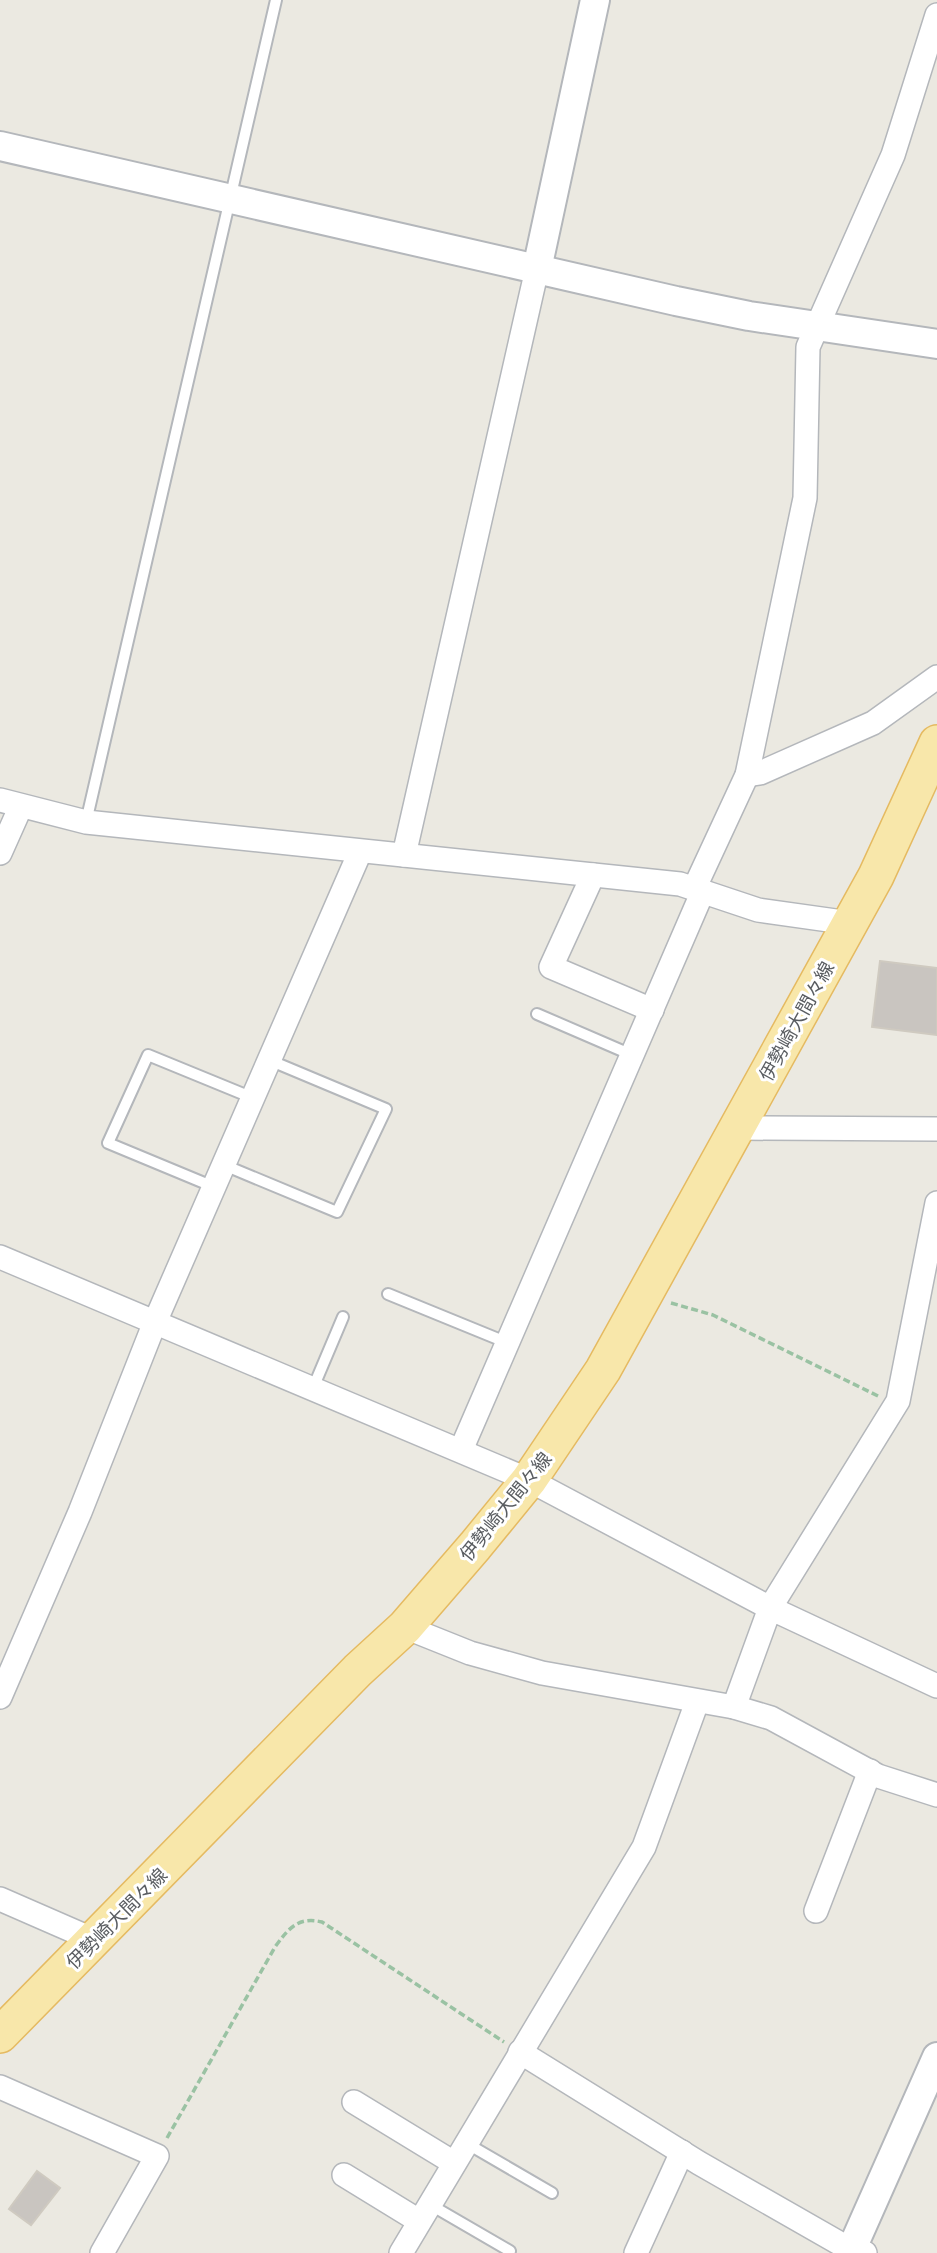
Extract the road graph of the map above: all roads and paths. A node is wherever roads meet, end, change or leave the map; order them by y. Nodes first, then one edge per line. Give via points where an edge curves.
1 (276, 0) edge
2 (595, 0) edge
3 (937, 15) edge
4 (0, 146) edge
5 (230, 198) junction
6 (537, 269) junction
7 (816, 327) junction
8 (937, 344) edge
9 (937, 677) edge
10 (937, 743) edge
11 (747, 775) junction
12 (937, 783) edge
13 (10, 803) edge
14 (86, 822) junction
15 (360, 852) junction
16 (0, 853) edge
17 (404, 855) junction
18 (593, 875) junction
19 (876, 876) junction
20 (699, 889) junction
21 (850, 923) junction
22 (652, 1010) junction
23 (537, 1014) dead end
24 (632, 1055) junction
25 (270, 1060) junction
26 (253, 1098) junction
27 (738, 1128) junction
28 (937, 1129) edge
29 (223, 1165) junction
30 (214, 1187) junction
31 (937, 1203) edge
32 (0, 1257) edge
33 (388, 1294) dead end
34 (646, 1296) junction
35 (343, 1317) dead end
36 (155, 1322) junction
37 (508, 1343) junction
38 (313, 1388) junction
39 (895, 1405) junction
40 (461, 1450) junction
41 (529, 1480) junction
42 (770, 1608) junction
43 (405, 1627) junction
44 (937, 1686) edge
45 (0, 1697) edge
46 (696, 1702) junction
47 (734, 1707) junction
48 (870, 1772) junction
49 (937, 1795) edge
50 (0, 1899) edge
51 (816, 1911) dead end
52 (94, 1940) junction
53 (0, 2035) edge
54 (520, 2052) junction
55 (934, 2070) edge
56 (0, 2087) edge
57 (355, 2102) dead end
58 (466, 2143) junction
59 (682, 2152) junction
60 (157, 2156) junction
61 (454, 2163) junction
62 (344, 2175) dead end
63 (552, 2193) dead end
64 (424, 2212) junction
65 (510, 2251) dead end
66 (856, 2251) edge
67 (102, 2253) edge
68 (401, 2253) edge
69 (636, 2253) edge

1 - 5 lane
2 - 6 street
3 - 7 street via 893,155
4 - 5 street
5 - 6 street
5 - 14 lane
6 - 7 street
6 - 17 street
7 - 8 street
7 - 11 street via 806,366 806,498
9 - 11 street via 873,723
10 - 19 main road, 伊勢崎大間々線
11 - 20 street
12 - 19 main road, 伊勢崎大間々線
13 - 14 street
13 - 16 street
14 - 15 street
15 - 17 street
15 - 25 street
17 - 18 street
18 - 20 street
18 - 22 street via 551,967
19 - 21 main road, 伊勢崎大間々線
20 - 21 street via 758,909
20 - 22 street
21 - 27 main road, 伊勢崎大間々線
22 - 24 street
23 - 24 lane
24 - 37 street
25 - 26 street
25 - 29 lane via 386,1109 337,1212
26 - 29 street
26 - 30 lane via 148,1055 108,1143
27 - 28 street
27 - 34 main road, 伊勢崎大間々線
29 - 30 street
30 - 36 street
31 - 39 street
32 - 36 street
33 - 37 lane
34 - 39 path via 713,1315
34 - 41 main road, 伊勢崎大間々線 via 591,1390
35 - 38 lane
36 - 38 street
36 - 45 street
37 - 40 street
38 - 40 street
39 - 42 street
40 - 41 street
41 - 42 street
41 - 43 main road, 伊勢崎大間々線
42 - 44 street
42 - 47 street
43 - 46 street via 470,1653 542,1673
43 - 52 main road, 伊勢崎大間々線
46 - 47 street
46 - 54 street via 644,1847
47 - 48 street via 771,1718
48 - 49 street
48 - 51 street
50 - 52 street
52 - 53 main road, 伊勢崎大間々線
54 - 58 street
54 - 59 street
54 - 60 path via 322,1922 304,1920 287,1930 275,1947
55 - 66 street
56 - 60 street
57 - 61 street
58 - 61 street
58 - 63 lane
59 - 66 street
59 - 69 street
60 - 67 street
61 - 64 street
62 - 64 street
64 - 65 lane
64 - 68 street

